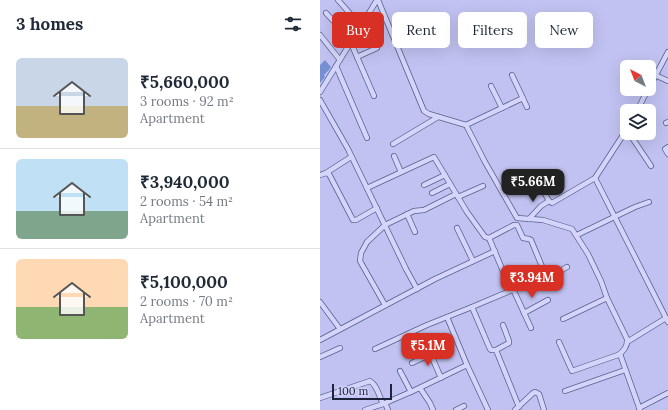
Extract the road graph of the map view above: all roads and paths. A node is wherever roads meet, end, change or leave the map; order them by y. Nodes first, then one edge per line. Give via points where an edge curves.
1 (338, 0) edge
2 (378, 0) edge
3 (349, 12) edge
4 (370, 12) edge
5 (326, 13) dead end
6 (332, 20) edge
7 (320, 35) edge
8 (347, 48) edge
9 (354, 48) edge
10 (377, 48) dead end
11 (668, 52) edge
12 (357, 56) junction
13 (340, 60) junction
14 (336, 66) junction
15 (512, 75) dead end
16 (656, 76) joint
17 (668, 81) edge
18 (491, 86) dead end
19 (320, 90) edge
20 (374, 96) dead end
21 (523, 98) junction
22 (320, 100) edge
23 (527, 107) dead end
24 (502, 108) junction
25 (438, 117) junction
26 (466, 125) junction
27 (366, 138) dead end
28 (620, 140) edge
29 (634, 140) edge
30 (393, 144) dead end
31 (668, 147) edge
32 (668, 154) edge
33 (394, 156) dead end
34 (351, 157) junction
35 (651, 166) dead end
36 (401, 172) junction
37 (326, 174) junction
38 (320, 175) edge
39 (445, 175) junction
40 (595, 178) junction
41 (450, 184) junction
42 (424, 185) dead end
43 (540, 185) dead end
44 (482, 186) dead end
45 (367, 188) junction
46 (432, 194) dead end
47 (457, 195) junction
48 (549, 201) junction
49 (650, 202) dead end
50 (377, 208) junction
51 (407, 214) junction
52 (615, 217) junction
53 (518, 218) junction
54 (529, 219) junction
55 (385, 225) junction
56 (515, 225) junction
57 (457, 228) dead end
58 (415, 232) dead end
59 (577, 235) junction
60 (489, 238) junction
61 (495, 251) junction
62 (473, 261) junction
63 (567, 267) dead end
64 (546, 276) junction
65 (417, 289) junction
66 (512, 290) junction
67 (607, 298) junction
68 (548, 300) dead end
69 (320, 302) edge
70 (385, 305) junction
71 (472, 307) junction
72 (524, 313) junction
73 (447, 317) junction
74 (667, 318) edge
75 (563, 319) dead end
76 (503, 325) dead end
77 (531, 328) dead end
78 (340, 329) junction
79 (320, 340) edge
80 (559, 342) dead end
81 (627, 342) junction
82 (340, 348) dead end
83 (375, 349) dead end
84 (496, 350) junction
85 (620, 354) junction
86 (320, 357) edge
87 (412, 363) dead end
88 (467, 365) junction
89 (626, 370) junction
90 (400, 371) dead end
91 (441, 378) junction
92 (420, 388) junction
93 (565, 390) dead end
94 (411, 392) junction
95 (667, 395) edge
96 (320, 398) edge
97 (384, 403) junction
98 (464, 406) dead end
99 (517, 408) edge
100 (640, 409) edge
101 (365, 410) edge
102 (388, 410) edge
103 (433, 410) edge
104 (456, 410) edge
105 (488, 410) edge
106 (544, 410) edge

1 - 3 street
2 - 4 street
2 - 25 street via 423,108 427,113
5 - 6 street
7 - 13 street
8 - 13 street
9 - 12 street
10 - 12 street
11 - 16 street
12 - 20 street
13 - 14 street
14 - 19 street
14 - 27 street
15 - 21 street
16 - 17 street
18 - 24 street
21 - 23 street
21 - 24 street
22 - 34 street
24 - 26 street
25 - 26 street
25 - 30 street
26 - 53 street
28 - 40 street
29 - 35 street
31 - 32 street via 665,149
33 - 36 street
34 - 37 street
34 - 45 street
36 - 39 street via 434,156
36 - 45 street
37 - 38 street
37 - 50 street via 329,174 354,220
39 - 41 street
39 - 42 street
40 - 48 street via 552,202
40 - 52 street
41 - 46 street
41 - 47 street
43 - 48 street
44 - 47 street
45 - 50 street
47 - 51 street via 424,210 415,210
47 - 60 street via 467,212
48 - 54 street
49 - 52 street
50 - 55 street
51 - 55 street
51 - 58 street
52 - 59 street
52 - 74 street
53 - 54 street
53 - 56 street
54 - 59 street via 543,220 570,228
55 - 65 street
55 - 70 street via 367,242 360,261
56 - 60 street
56 - 64 street via 523,238 531,240
57 - 62 street
59 - 67 street
60 - 61 street
61 - 62 street
61 - 66 street
62 - 65 street
63 - 64 street via 550,277
64 - 66 street
65 - 70 street
66 - 71 street
66 - 72 street
67 - 75 street
67 - 81 street
68 - 72 street
69 - 78 street
70 - 78 street
71 - 73 street
71 - 84 street via 490,349
72 - 77 street
73 - 83 street
73 - 88 street
74 - 81 street
76 - 84 street via 509,343
78 - 79 street
80 - 85 street via 572,371
81 - 85 street
82 - 86 street
84 - 99 street
85 - 89 street
87 - 91 street via 431,355
88 - 91 street
88 - 105 street
89 - 93 street
89 - 100 street
90 - 94 street
91 - 92 street
92 - 94 street
92 - 103 street
94 - 97 street
95 - 100 street
96 - 97 street via 370,381 375,385
97 - 101 street
97 - 102 street
98 - 104 street
99 - 106 street via 535,392 539,394

